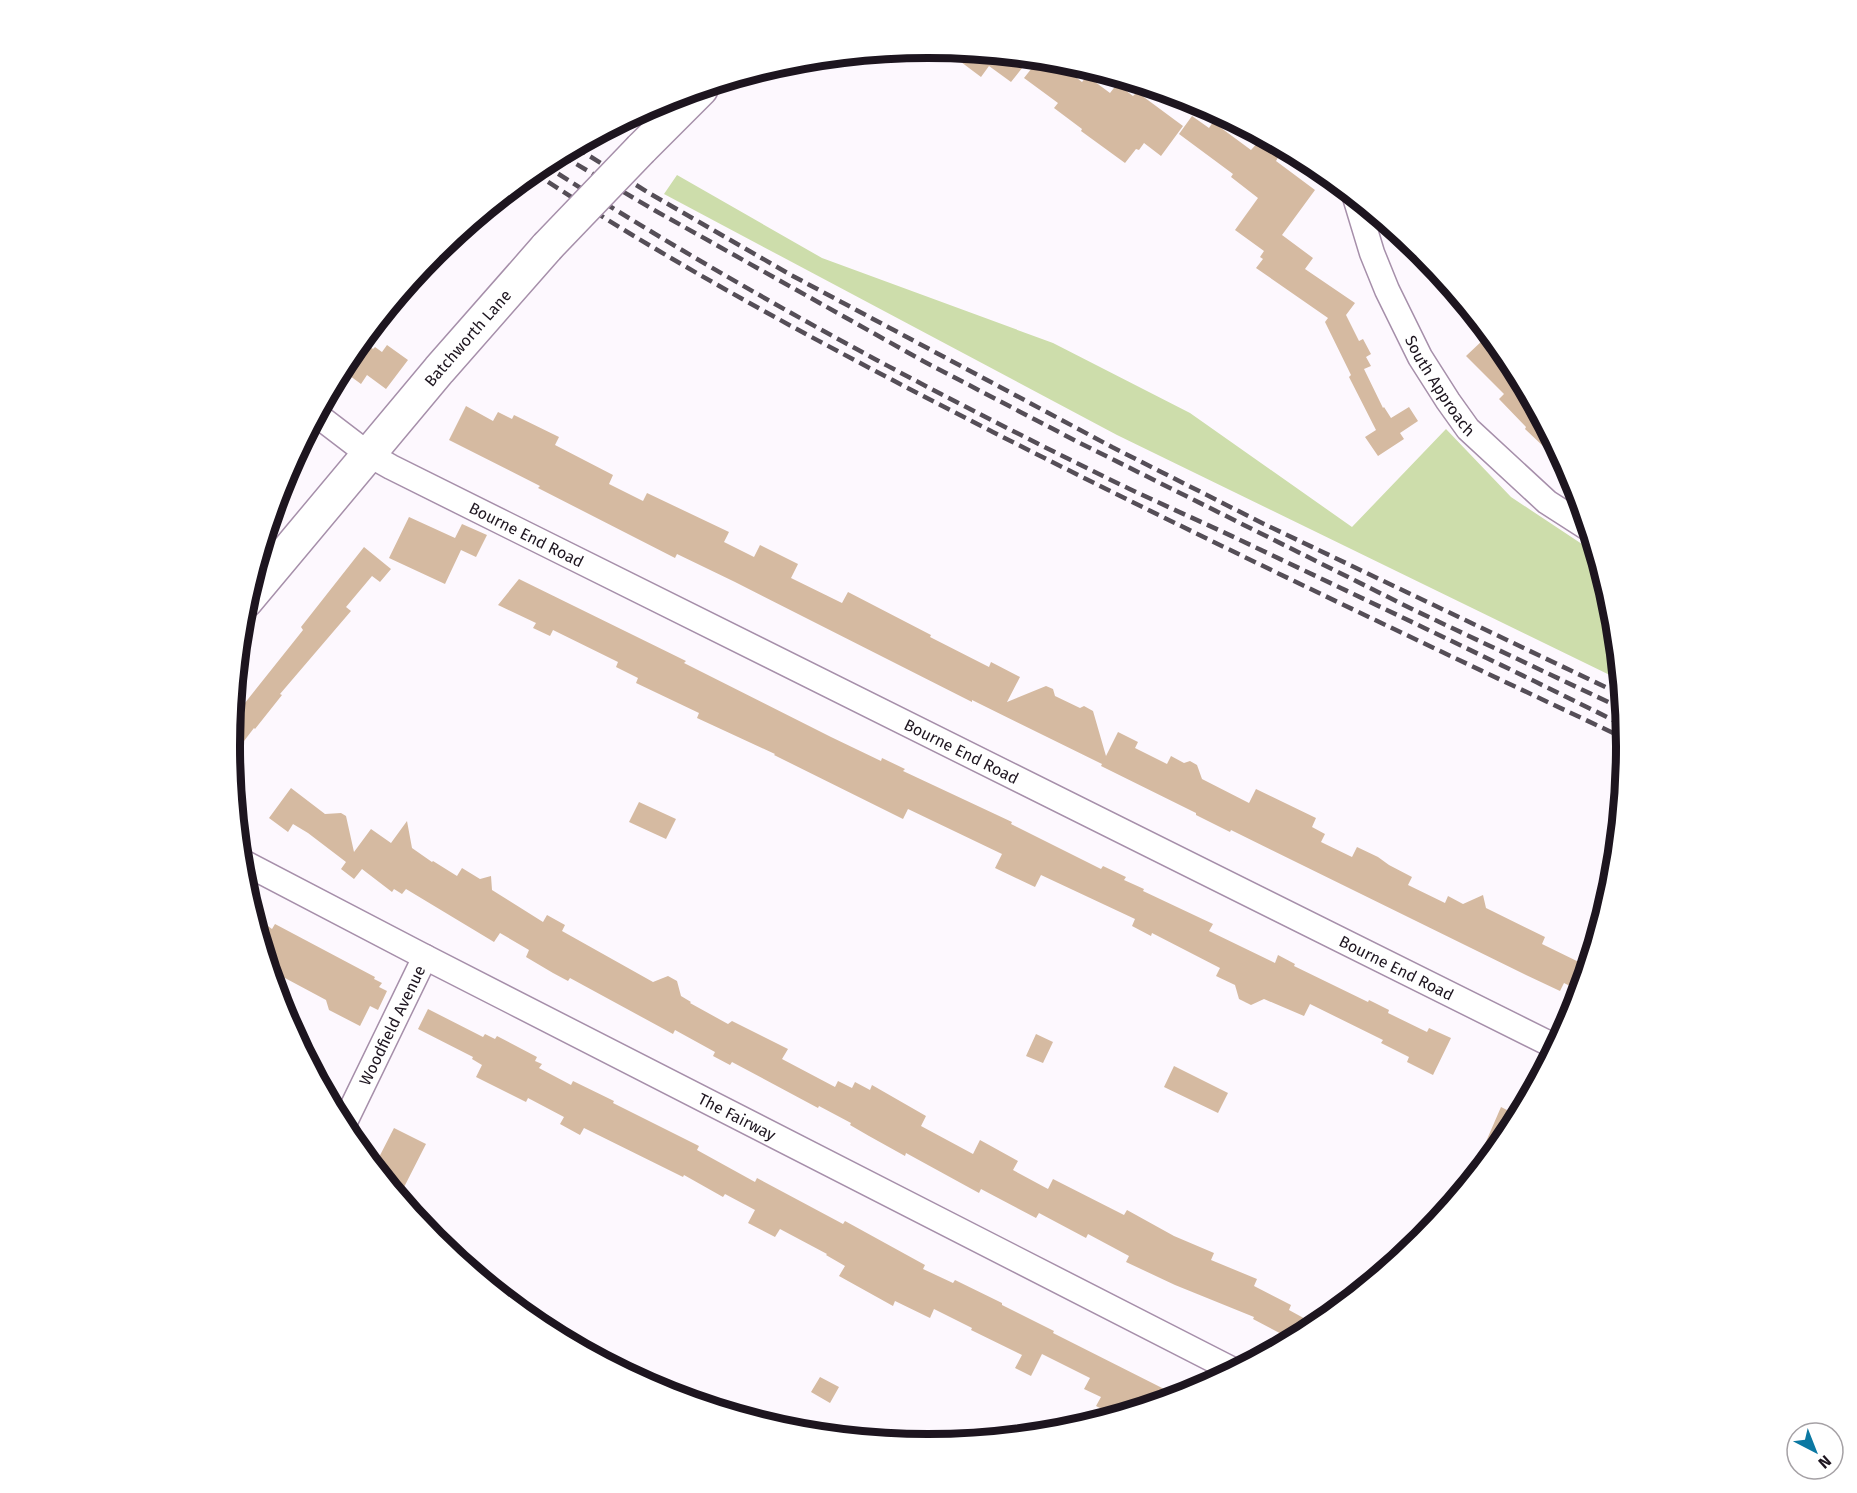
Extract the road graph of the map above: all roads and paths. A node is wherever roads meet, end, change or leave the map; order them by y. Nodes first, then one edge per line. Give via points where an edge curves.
1 (688, 102) edge
2 (1359, 211) edge
3 (323, 420) edge
4 (368, 454) junction
5 (1579, 523) edge
6 (260, 584) edge
7 (251, 866) edge
8 (425, 957) junction
9 (1549, 1044) edge
10 (348, 1116) edge
11 (1227, 1367) edge

1 - 4 street, Batchworth Lane, bridge via 547,247
2 - 5 street, South Approach via 1387,290 1420,357 1448,401 1468,429 1546,502
3 - 4 street, Bourne End Road
4 - 6 street, Batchworth Lane
4 - 9 street, Bourne End Road
7 - 8 street, The Fairway
8 - 10 street, Woodfield Avenue
8 - 11 street, The Fairway

